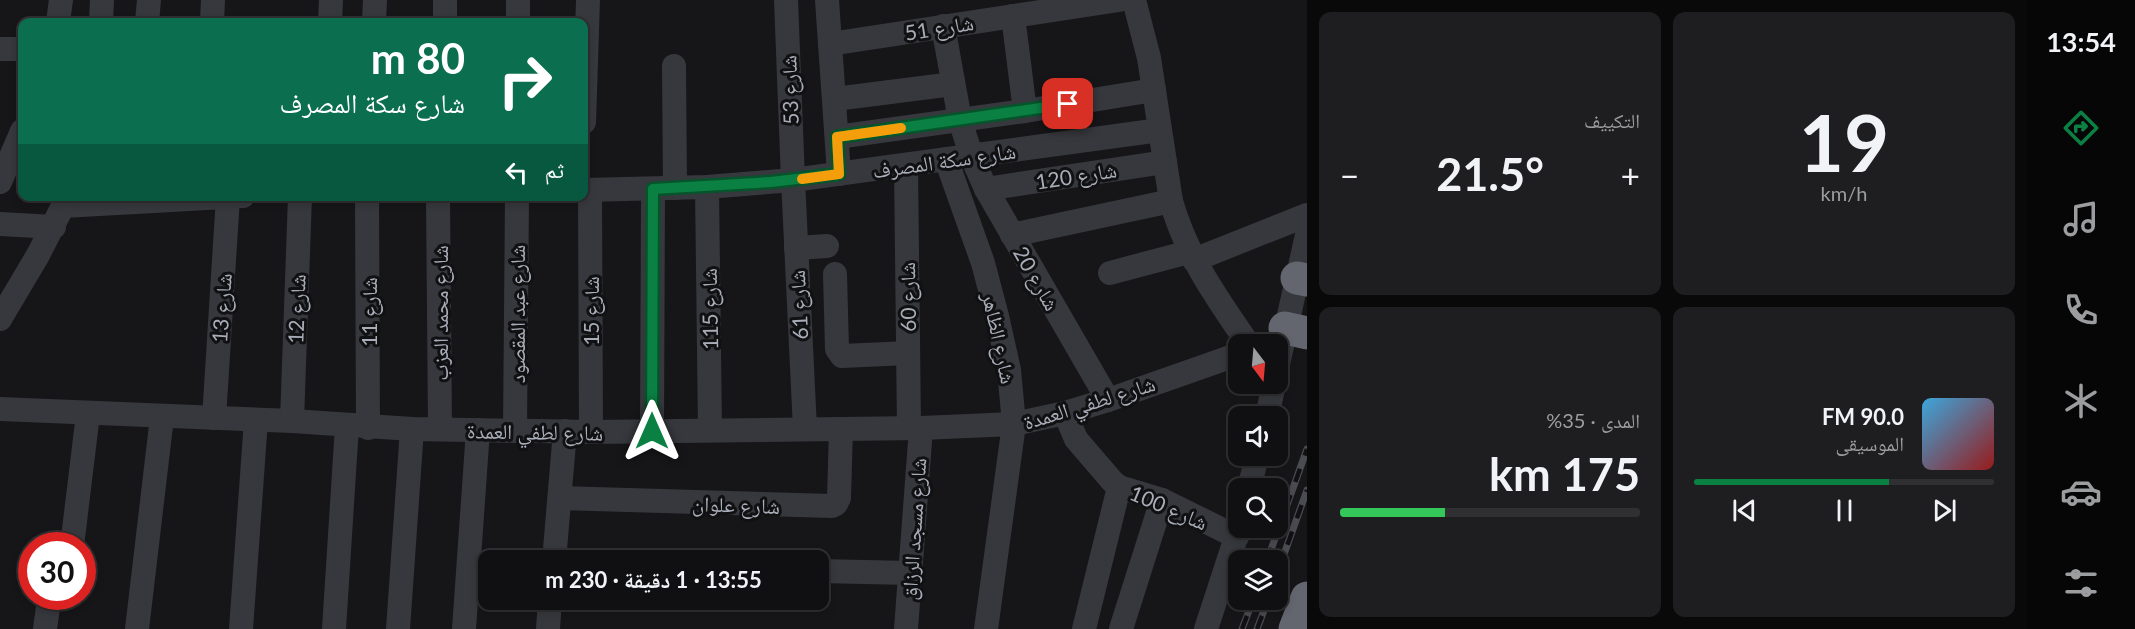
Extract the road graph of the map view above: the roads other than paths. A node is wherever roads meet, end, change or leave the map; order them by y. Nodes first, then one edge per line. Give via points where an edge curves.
1 (61, 0) edge
2 (102, 0) edge
3 (149, 0) edge
4 (213, 0) edge
5 (331, 0) edge
6 (375, 0) edge
7 (445, 0) edge
8 (518, 0) edge
9 (588, 0) edge
10 (786, 0) edge
11 (827, 0) edge
12 (1119, 0) edge
13 (1134, 0) edge
14 (1012, 16) junction
15 (59, 18) edge
16 (100, 18) edge
17 (147, 18) edge
18 (212, 18) edge
19 (330, 18) edge
20 (374, 18) edge
21 (445, 18) edge
22 (518, 18) edge
23 (587, 18) edge
24 (943, 26) junction
25 (830, 44) junction
26 (0, 49) edge
27 (18, 49) edge
28 (674, 66) dead end
29 (953, 84) junction
30 (1154, 90) junction
31 (835, 99) junction
32 (1024, 111) junction
33 (960, 120) junction
34 (1160, 130) junction
35 (837, 137) junction
36 (18, 140) edge
37 (971, 155) junction
38 (946, 159) junction
39 (1165, 162) junction
40 (906, 166) junction
41 (839, 174) junction
42 (792, 180) junction
43 (0, 182) edge
44 (707, 187) junction
45 (664, 188) junction
46 (986, 189) junction
47 (588, 190) edge
48 (121, 201) edge
49 (228, 201) edge
50 (300, 201) edge
51 (367, 201) edge
52 (438, 201) edge
53 (517, 201) edge
54 (587, 201) edge
55 (1171, 201) junction
56 (62, 210) edge
57 (1307, 215) edge
58 (0, 224) edge
59 (1012, 235) junction
60 (1307, 235) edge
61 (827, 246) dead end
62 (796, 248) junction
63 (1192, 256) junction
64 (1110, 273) dead end
65 (835, 274) dead end
66 (1302, 279) edge
67 (0, 319) edge
68 (1242, 334) edge
69 (1288, 337) edge
70 (908, 353) junction
71 (1228, 358) edge
72 (1108, 400) junction
73 (0, 409) edge
74 (1065, 413) junction
75 (88, 414) junction
76 (162, 417) junction
77 (214, 418) junction
78 (256, 420) junction
79 (292, 421) junction
80 (1014, 424) junction
81 (358, 427) junction
82 (915, 428) junction
83 (412, 429) junction
84 (440, 429) junction
85 (805, 429) junction
86 (841, 429) junction
87 (478, 430) junction
88 (566, 430) junction
89 (710, 430) junction
90 (515, 431) junction
91 (652, 431) junction
92 (591, 432) junction
93 (1119, 487) junction
94 (560, 498) junction
95 (1162, 501) junction
96 (1228, 528) edge
97 (74, 532) edge
98 (1236, 538) edge
99 (555, 550) edge
100 (829, 571) edge
101 (910, 573) junction
102 (1307, 598) edge
103 (48, 610) edge
104 (549, 610) edge
105 (45, 629) edge
106 (137, 629) edge
107 (241, 629) edge
108 (334, 629) edge
109 (398, 629) edge
110 (464, 629) edge
111 (548, 629) edge
112 (906, 629) edge
113 (986, 629) edge
114 (1084, 629) edge
115 (1121, 629) edge
116 (1206, 629) edge
117 (1295, 629) edge

1 - 15 street
2 - 16 street
3 - 17 street
4 - 18 street
5 - 19 street
6 - 20 street
7 - 21 street
8 - 22 street
9 - 23 street
10 - 42 street, شارع 53
11 - 25 street
12 - 14 street, شارع 51
13 - 30 street
14 - 24 street, شارع 51
14 - 32 street
24 - 25 street, شارع 51
24 - 29 street, شارع 20
25 - 31 street
26 - 27 street
28 - 45 street
29 - 31 street
29 - 33 street, شارع 20
30 - 32 street
30 - 34 street
31 - 35 street
32 - 33 street
33 - 35 street
33 - 37 street, شارع 20
34 - 37 street, شارع سكة المصرف
34 - 39 street
35 - 41 street
36 - 43 street
37 - 38 street, شارع سكة المصرف
37 - 46 street, شارع 20
38 - 40 street, شارع سكة المصرف
38 - 80 street, شارع الظاهر via 983,263 997,316 1009,370
39 - 46 street, شارع 120
39 - 55 street
40 - 41 street, شارع سكة المصرف
40 - 70 street, شارع 60
41 - 42 street, شارع سكة المصرف
42 - 44 street, شارع سكة المصرف
42 - 62 street, شارع 61
44 - 45 street, شارع سكة المصرف
44 - 89 street, شارع 115
45 - 47 street, شارع سكة المصرف
45 - 91 street
46 - 59 street, شارع 20
48 - 56 street
49 - 77 street, شارع 13
50 - 79 street, شارع 12
51 - 81 street, شارع 11
52 - 84 street, شارع محمد العزب
53 - 90 street, شارع عبد المقصود
54 - 92 street, شارع 15
55 - 59 street
55 - 63 street
56 - 58 street
56 - 67 street
57 - 63 street
59 - 72 street, شارع 20
60 - 66 street
61 - 62 street
62 - 85 street, شارع 61
63 - 64 street
63 - 68 street
65 - 70 street via 839,354
66 - 69 street
70 - 82 street, شارع 60
71 - 72 street, شارع لطفي العمدة
72 - 74 street, شارع لطفي العمدة
73 - 75 street, شارع لطفي العمدة
74 - 80 street, شارع لطفي العمدة
74 - 93 street, شارع 100 via 1076,438
75 - 76 street, شارع لطفي العمدة
75 - 97 street
76 - 77 street, شارع لطفي العمدة
76 - 106 street
77 - 78 street, شارع لطفي العمدة
78 - 79 street, شارع لطفي العمدة
78 - 107 street
79 - 81 street, شارع لطفي العمدة
80 - 82 street, شارع لطفي العمدة
80 - 113 street, شارع الظاهر
81 - 83 street, شارع لطفي العمدة
81 - 108 street, شارع 11
82 - 86 street, شارع لطفي العمدة
82 - 101 street, شارع مسجد الرزاق
83 - 84 street, شارع لطفي العمدة
83 - 109 street
84 - 87 street, شارع لطفي العمدة
85 - 86 street, شارع لطفي العمدة
85 - 89 street, شارع لطفي العمدة
86 - 94 street, شارع علوان via 839,498 832,506
87 - 90 street, شارع لطفي العمدة
87 - 110 street
88 - 90 street, شارع لطفي العمدة
88 - 92 street, شارع لطفي العمدة
88 - 94 street
89 - 91 street, شارع لطفي العمدة
91 - 92 street, شارع لطفي العمدة
93 - 95 street, شارع 100
93 - 114 street
94 - 99 street
95 - 96 street, شارع 100
95 - 115 street
98 - 116 street
100 - 101 street
101 - 112 street, شارع مسجد الرزاق
102 - 117 highway
103 - 105 street
104 - 111 street

